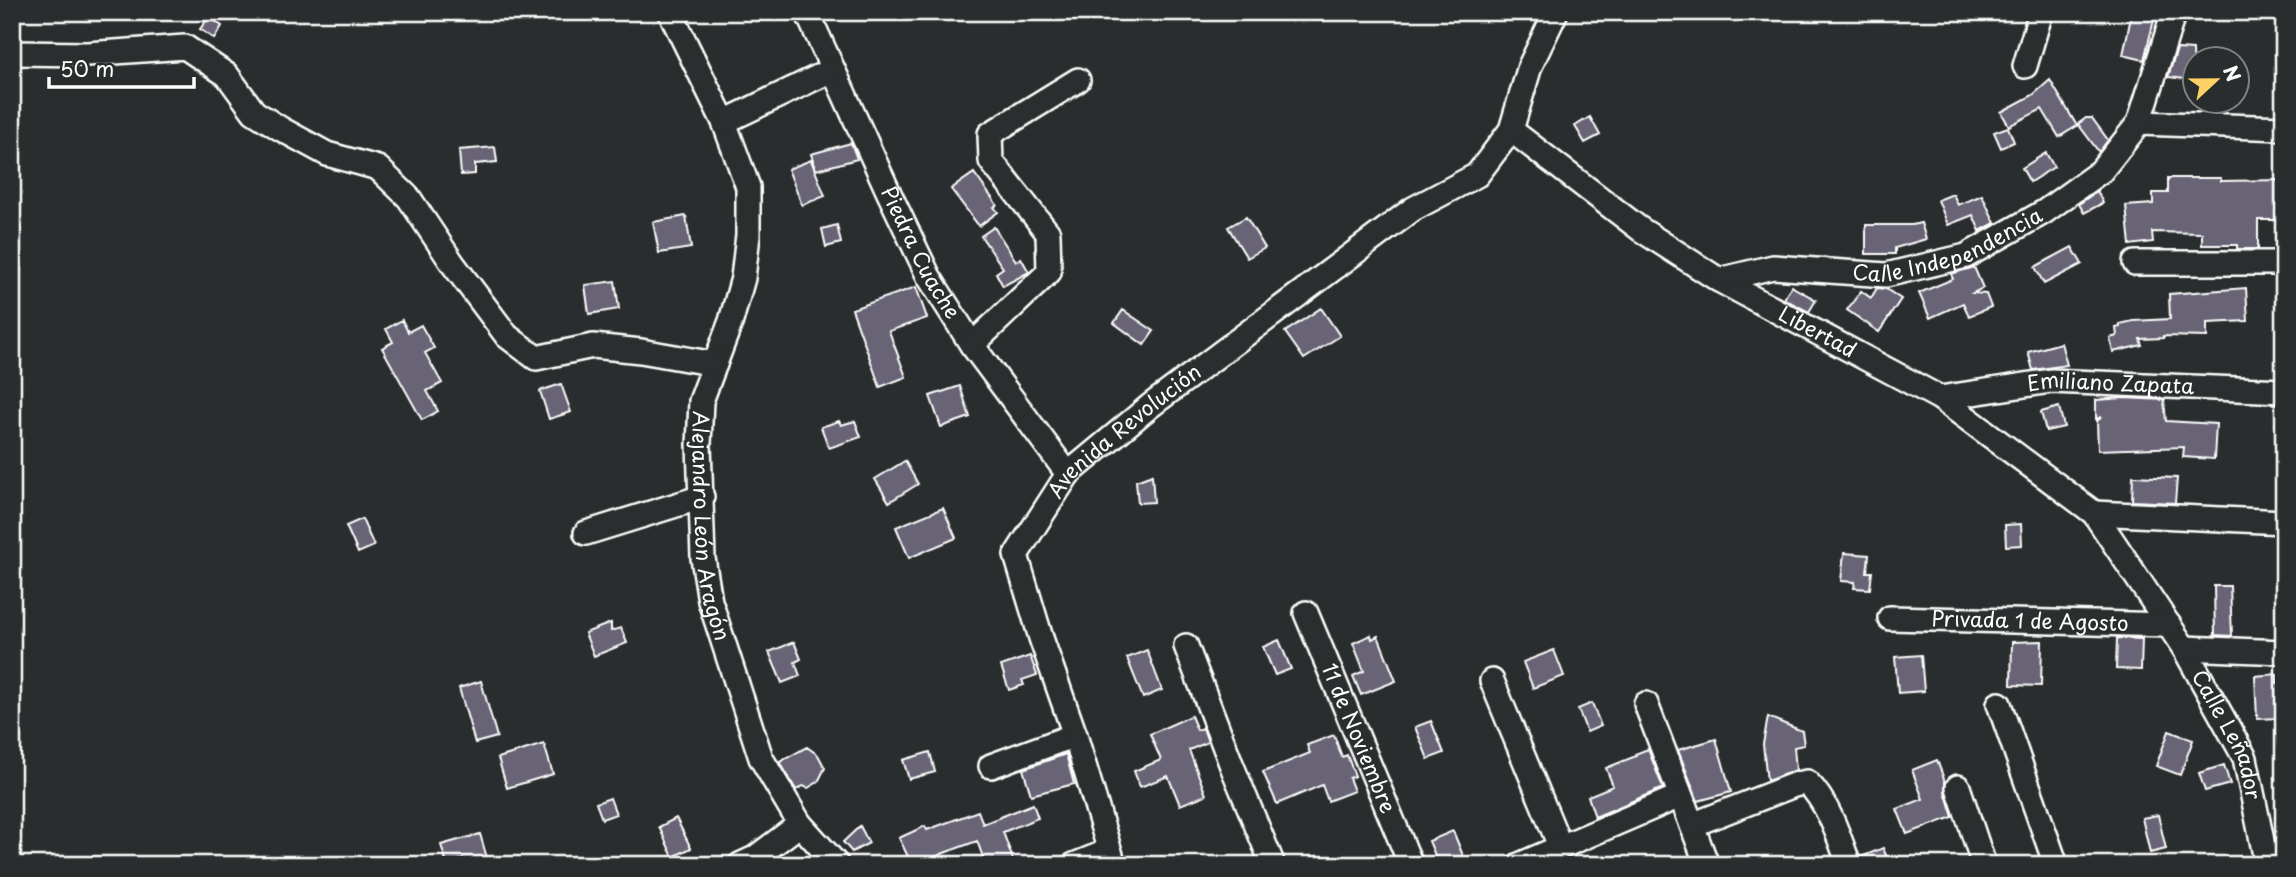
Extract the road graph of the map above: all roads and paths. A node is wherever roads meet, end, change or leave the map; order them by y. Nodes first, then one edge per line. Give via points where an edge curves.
1 (670, 12) edge
2 (807, 12) edge
3 (1556, 12) edge
4 (2041, 12) edge
5 (2174, 12) edge
6 (12, 53) edge
7 (2025, 66) dead end
8 (832, 70) junction
9 (1078, 80) dead end
10 (724, 122) junction
11 (2139, 124) junction
12 (2284, 128) edge
13 (1511, 130) junction
14 (2135, 262) dead end
15 (2284, 263) edge
16 (1719, 281) junction
17 (972, 345) junction
18 (715, 364) junction
19 (2284, 391) edge
20 (1940, 398) junction
21 (1068, 474) junction
22 (702, 497) junction
23 (2094, 513) junction
24 (2284, 522) edge
25 (586, 533) dead end
26 (1306, 613) dead end
27 (1890, 618) dead end
28 (2169, 625) junction
29 (1186, 646) dead end
30 (2185, 648) junction
31 (2284, 652) edge
32 (1492, 681) dead end
33 (1646, 704) dead end
34 (1999, 704) dead end
35 (1075, 735) junction
36 (991, 766) dead end
37 (1958, 787) dead end
38 (1680, 796) junction
39 (800, 824) junction
40 (1692, 825) junction
41 (1560, 846) junction
42 (1111, 858) edge
43 (740, 865) edge
44 (837, 865) edge
45 (1074, 865) edge
46 (1273, 865) edge
47 (1411, 865) edge
48 (1519, 865) edge
49 (1707, 865) edge
50 (1849, 865) edge
51 (1984, 865) edge
52 (2056, 865) edge
53 (2267, 865) edge

1 - 10 street, Alejandro León Aragón
2 - 8 street, Piedra Cuache
3 - 13 street via 1530,66
4 - 7 street
5 - 11 street, Calle Independencia
6 - 18 street via 87,54 185,47 227,75 254,112 281,129 327,154 378,168 409,198 507,336 536,358 593,346
8 - 10 street
8 - 17 street, Piedra Cuache via 929,277
9 - 17 street via 990,134 991,161 1048,233 1049,272
10 - 18 street, Alejandro León Aragón via 748,187 748,235 743,278
11 - 12 street
11 - 16 street, Calle Independencia via 2101,171 2044,212 1966,256 1886,275 1773,267
13 - 16 street, Libertad via 1640,229
13 - 21 street, Avenida Revolución via 1477,174 1403,217 1150,406
14 - 15 street
16 - 20 street, Libertad
17 - 21 street, Piedra Cuache
18 - 22 street, Alejandro León Aragón via 701,401
19 - 20 street, Emiliano Zapata via 2051,381
20 - 23 street, Libertad
21 - 35 street, Avenida Revolución via 1016,555
22 - 25 street
22 - 39 street, Alejandro León Aragón via 710,601 761,758
23 - 24 street
23 - 28 street, Libertad
26 - 47 street, 11 de Noviembre
27 - 28 street, Privada 1 de Agosto
28 - 30 street, Libertad
29 - 46 street
30 - 31 street
30 - 53 street, Calle Leñador via 2245,758
32 - 41 street
33 - 38 street
34 - 52 street
35 - 36 street
35 - 42 street, Avenida Revolución
37 - 51 street
38 - 40 street
38 - 41 street
39 - 43 street
39 - 44 street, Alejandro León Aragón
40 - 49 street
40 - 50 street via 1807,782 1817,792
41 - 48 street
42 - 45 street

